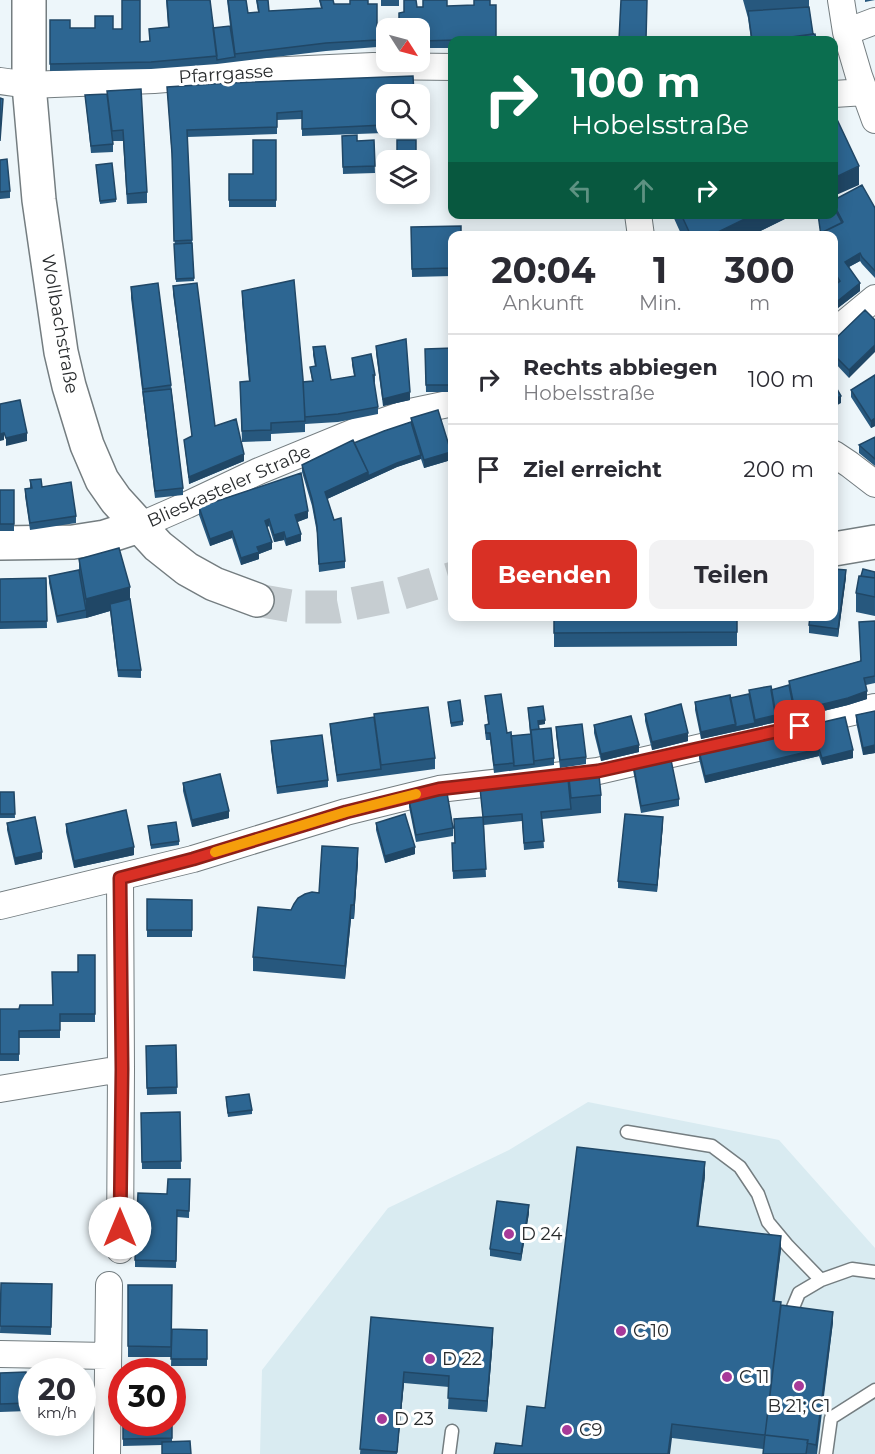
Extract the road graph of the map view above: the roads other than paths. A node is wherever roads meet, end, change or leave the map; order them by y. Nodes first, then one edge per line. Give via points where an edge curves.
1 (29, 0) edge
2 (841, 0) edge
3 (875, 21) edge
4 (846, 32) junction
5 (448, 67) edge
6 (15, 83) edge
7 (865, 92) junction
8 (838, 94) edge
9 (875, 120) edge
10 (875, 298) edge
11 (838, 329) edge
12 (448, 405) edge
13 (838, 457) edge
14 (875, 484) edge
15 (139, 526) junction
16 (875, 542) edge
17 (0, 543) edge
18 (838, 548) edge
19 (257, 600) tunnel mouth
20 (875, 707) edge
21 (120, 878) junction
22 (0, 906) edge
23 (122, 1069) junction
24 (0, 1089) edge
25 (627, 1132) dead end
26 (120, 1250) dead end
27 (875, 1272) edge
28 (821, 1280) junction
29 (109, 1285) dead end
30 (789, 1317) edge
31 (0, 1353) edge
32 (108, 1356) junction
33 (875, 1390) edge
34 (452, 1431) dead end
35 (107, 1454) edge
36 (449, 1454) edge
37 (826, 1454) edge

1 - 6 street, Wollbachstraße
2 - 4 street
3 - 4 street
4 - 7 street
5 - 6 street, Pfarrgasse via 373,66 154,80
6 - 15 street, Wollbachstraße via 39,200 69,386 102,480
7 - 8 street
7 - 9 street
10 - 11 street
12 - 15 street, Blieskasteler Straße via 410,412 364,428
13 - 14 street
15 - 17 street, Blieskasteler Straße via 73,542
15 - 19 street, Wollbachstraße via 187,569
16 - 18 street
20 - 21 street via 598,771 439,789
21 - 22 street
21 - 23 street
23 - 24 street
23 - 26 street
25 - 28 lane via 712,1146 740,1167 758,1194 768,1222
27 - 28 lane via 852,1269
28 - 30 lane via 799,1293
29 - 32 street
31 - 32 street
32 - 35 street
33 - 37 lane via 831,1418
34 - 36 lane

